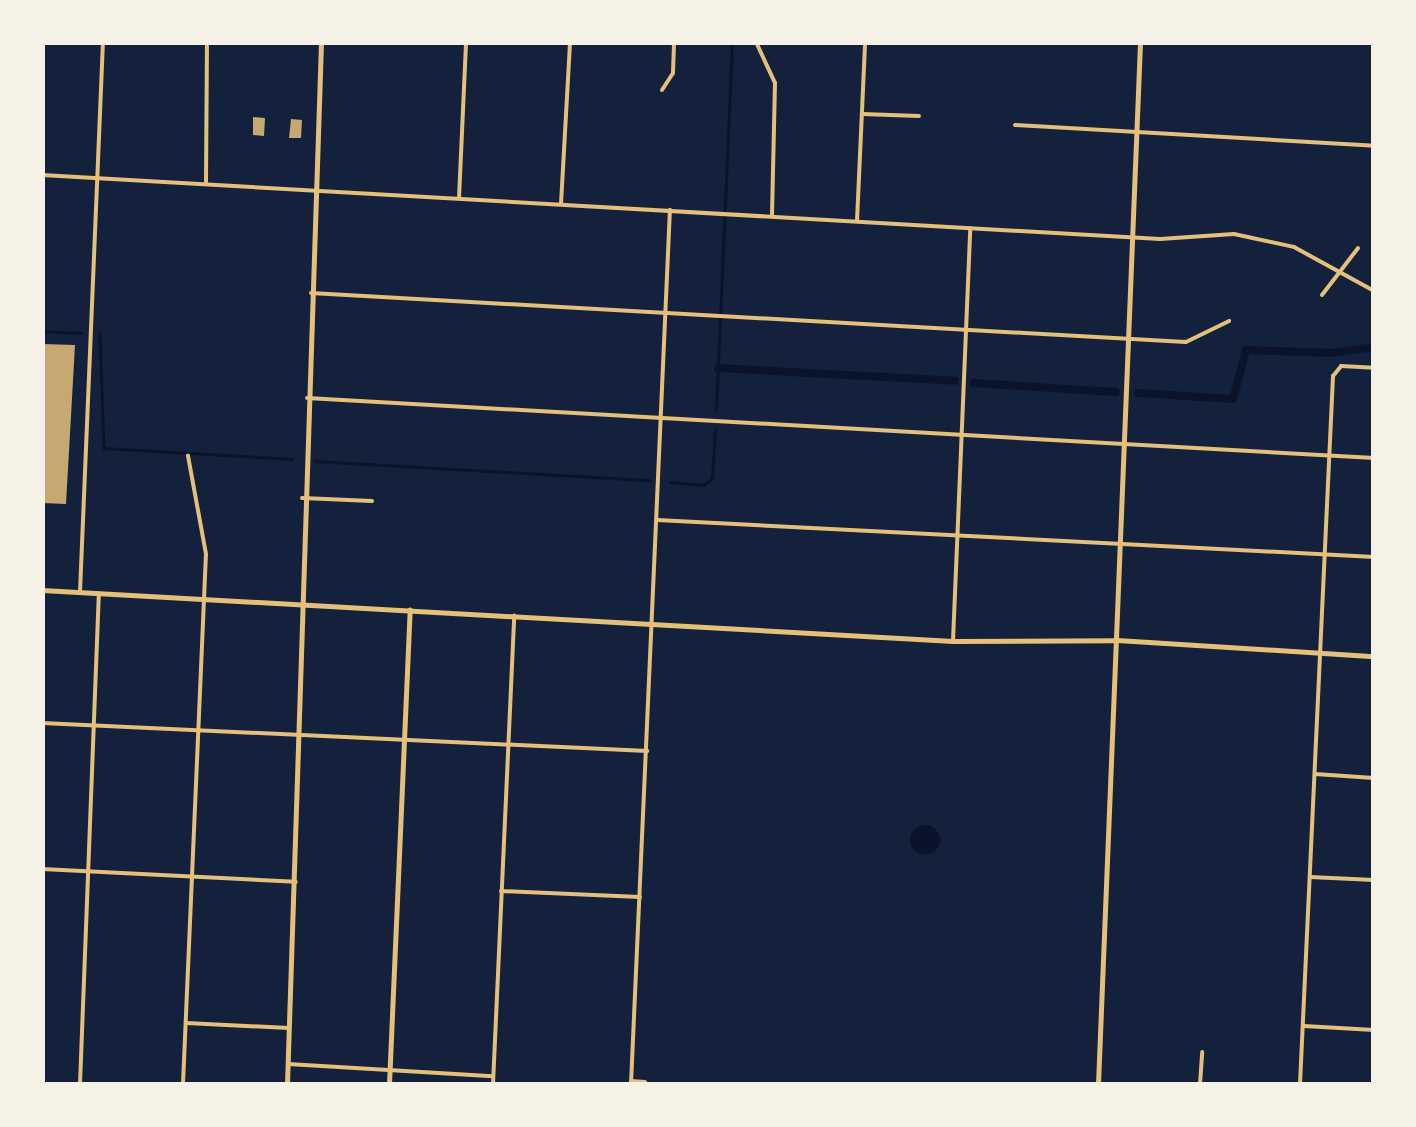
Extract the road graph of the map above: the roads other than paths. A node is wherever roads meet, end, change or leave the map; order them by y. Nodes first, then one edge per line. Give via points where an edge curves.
1 (103, 42) edge
2 (207, 42) edge
3 (321, 42) edge
4 (466, 42) edge
5 (570, 42) edge
6 (674, 42) edge
7 (756, 42) edge
8 (865, 42) edge
9 (1140, 42) edge
10 (662, 90) dead end
11 (862, 114) junction
12 (919, 116) dead end
13 (1015, 125) dead end
14 (1137, 133) junction
15 (1374, 146) edge
16 (42, 175) edge
17 (97, 178) junction
18 (206, 182) junction
19 (315, 190) junction
20 (459, 198) junction
21 (562, 204) junction
22 (670, 210) junction
23 (772, 216) junction
24 (858, 221) junction
25 (970, 228) junction
26 (1132, 236) junction
27 (1358, 248) dead end
28 (1340, 272) junction
29 (1374, 292) edge
30 (311, 293) junction
31 (1322, 296) dead end
32 (667, 314) junction
33 (1229, 320) dead end
34 (966, 331) junction
35 (1129, 340) junction
36 (1374, 368) edge
37 (307, 398) junction
38 (662, 418) junction
39 (962, 433) junction
40 (1124, 444) junction
41 (188, 456) dead end
42 (1331, 456) junction
43 (1374, 458) edge
44 (302, 498) junction
45 (372, 502) dead end
46 (658, 520) junction
47 (958, 537) junction
48 (1120, 542) junction
49 (1327, 554) junction
50 (1374, 557) edge
51 (42, 590) edge
52 (80, 592) junction
53 (100, 593) junction
54 (204, 598) junction
55 (302, 602) junction
56 (410, 608) junction
57 (514, 614) junction
58 (653, 624) junction
59 (1117, 640) junction
60 (953, 641) junction
61 (1322, 653) junction
62 (1374, 656) edge
63 (42, 723) edge
64 (94, 726) junction
65 (198, 730) junction
66 (302, 736) junction
67 (404, 740) junction
68 (508, 746) junction
69 (647, 751) junction
70 (1315, 774) junction
71 (1374, 778) edge
72 (42, 870) edge
73 (89, 871) junction
74 (192, 877) junction
75 (1310, 877) junction
76 (1374, 880) edge
77 (296, 882) junction
78 (501, 891) junction
79 (640, 897) junction
80 (186, 1023) junction
81 (1304, 1026) junction
82 (290, 1028) junction
83 (1374, 1030) edge
84 (1202, 1052) dead end
85 (288, 1064) junction
86 (390, 1070) junction
87 (493, 1076) junction
88 (645, 1082) dead end
89 (631, 1083) edge
90 (80, 1084) edge
91 (183, 1084) edge
92 (287, 1084) edge
93 (389, 1084) edge
94 (492, 1084) edge
95 (1098, 1084) edge
96 (1200, 1084) edge
97 (1300, 1084) edge

1 - 17 street
2 - 18 street
3 - 19 street
4 - 20 street
5 - 21 street
6 - 10 street via 673,72
7 - 23 street via 775,83
8 - 11 street
9 - 14 street
11 - 12 street
11 - 24 street
13 - 14 street
14 - 15 street
14 - 26 street
16 - 17 street
17 - 18 street
17 - 52 street
18 - 19 street
19 - 20 street
19 - 30 street
20 - 21 street
21 - 22 street
22 - 23 street
22 - 32 street
23 - 24 street
24 - 25 street
25 - 26 street
25 - 34 street
26 - 28 street via 1254,236 1294,247
26 - 35 street
27 - 28 street
28 - 29 street
28 - 31 street
30 - 32 street
30 - 37 street
32 - 34 street
32 - 38 street
33 - 35 street via 1186,342
34 - 35 street
34 - 39 street
35 - 40 street
36 - 42 street via 1340,366 1333,376
37 - 38 street
37 - 44 street
38 - 39 street
38 - 46 street
39 - 40 street
39 - 47 street
40 - 42 street
40 - 48 street
41 - 54 street via 205,536
42 - 43 street
42 - 49 street
44 - 45 street
44 - 55 street
46 - 47 street
46 - 58 street
47 - 48 street
47 - 60 street
48 - 49 street
48 - 59 street
49 - 50 street
49 - 61 street
51 - 52 street
52 - 53 street
53 - 54 street
53 - 64 street
54 - 55 street
54 - 65 street
55 - 56 street
55 - 66 street
56 - 57 street
56 - 67 street
57 - 58 street
57 - 68 street
58 - 60 street
58 - 69 street
59 - 60 street
59 - 61 street
59 - 95 street
61 - 62 street
61 - 70 street
63 - 64 street
64 - 65 street
64 - 73 street
65 - 66 street
65 - 74 street
66 - 67 street
66 - 77 street
67 - 68 street
67 - 86 street
68 - 69 street
68 - 78 street
69 - 79 street
70 - 71 street
70 - 75 street
72 - 73 street
73 - 74 street
73 - 90 street
74 - 77 street
74 - 80 street
75 - 76 street
75 - 81 street
77 - 82 street
78 - 79 street
78 - 87 street
79 - 89 street
80 - 82 street
80 - 91 street
81 - 83 street
81 - 97 street
82 - 85 street
84 - 96 street
85 - 86 street
85 - 92 street
86 - 87 street
86 - 93 street
87 - 94 street
88 - 89 street

